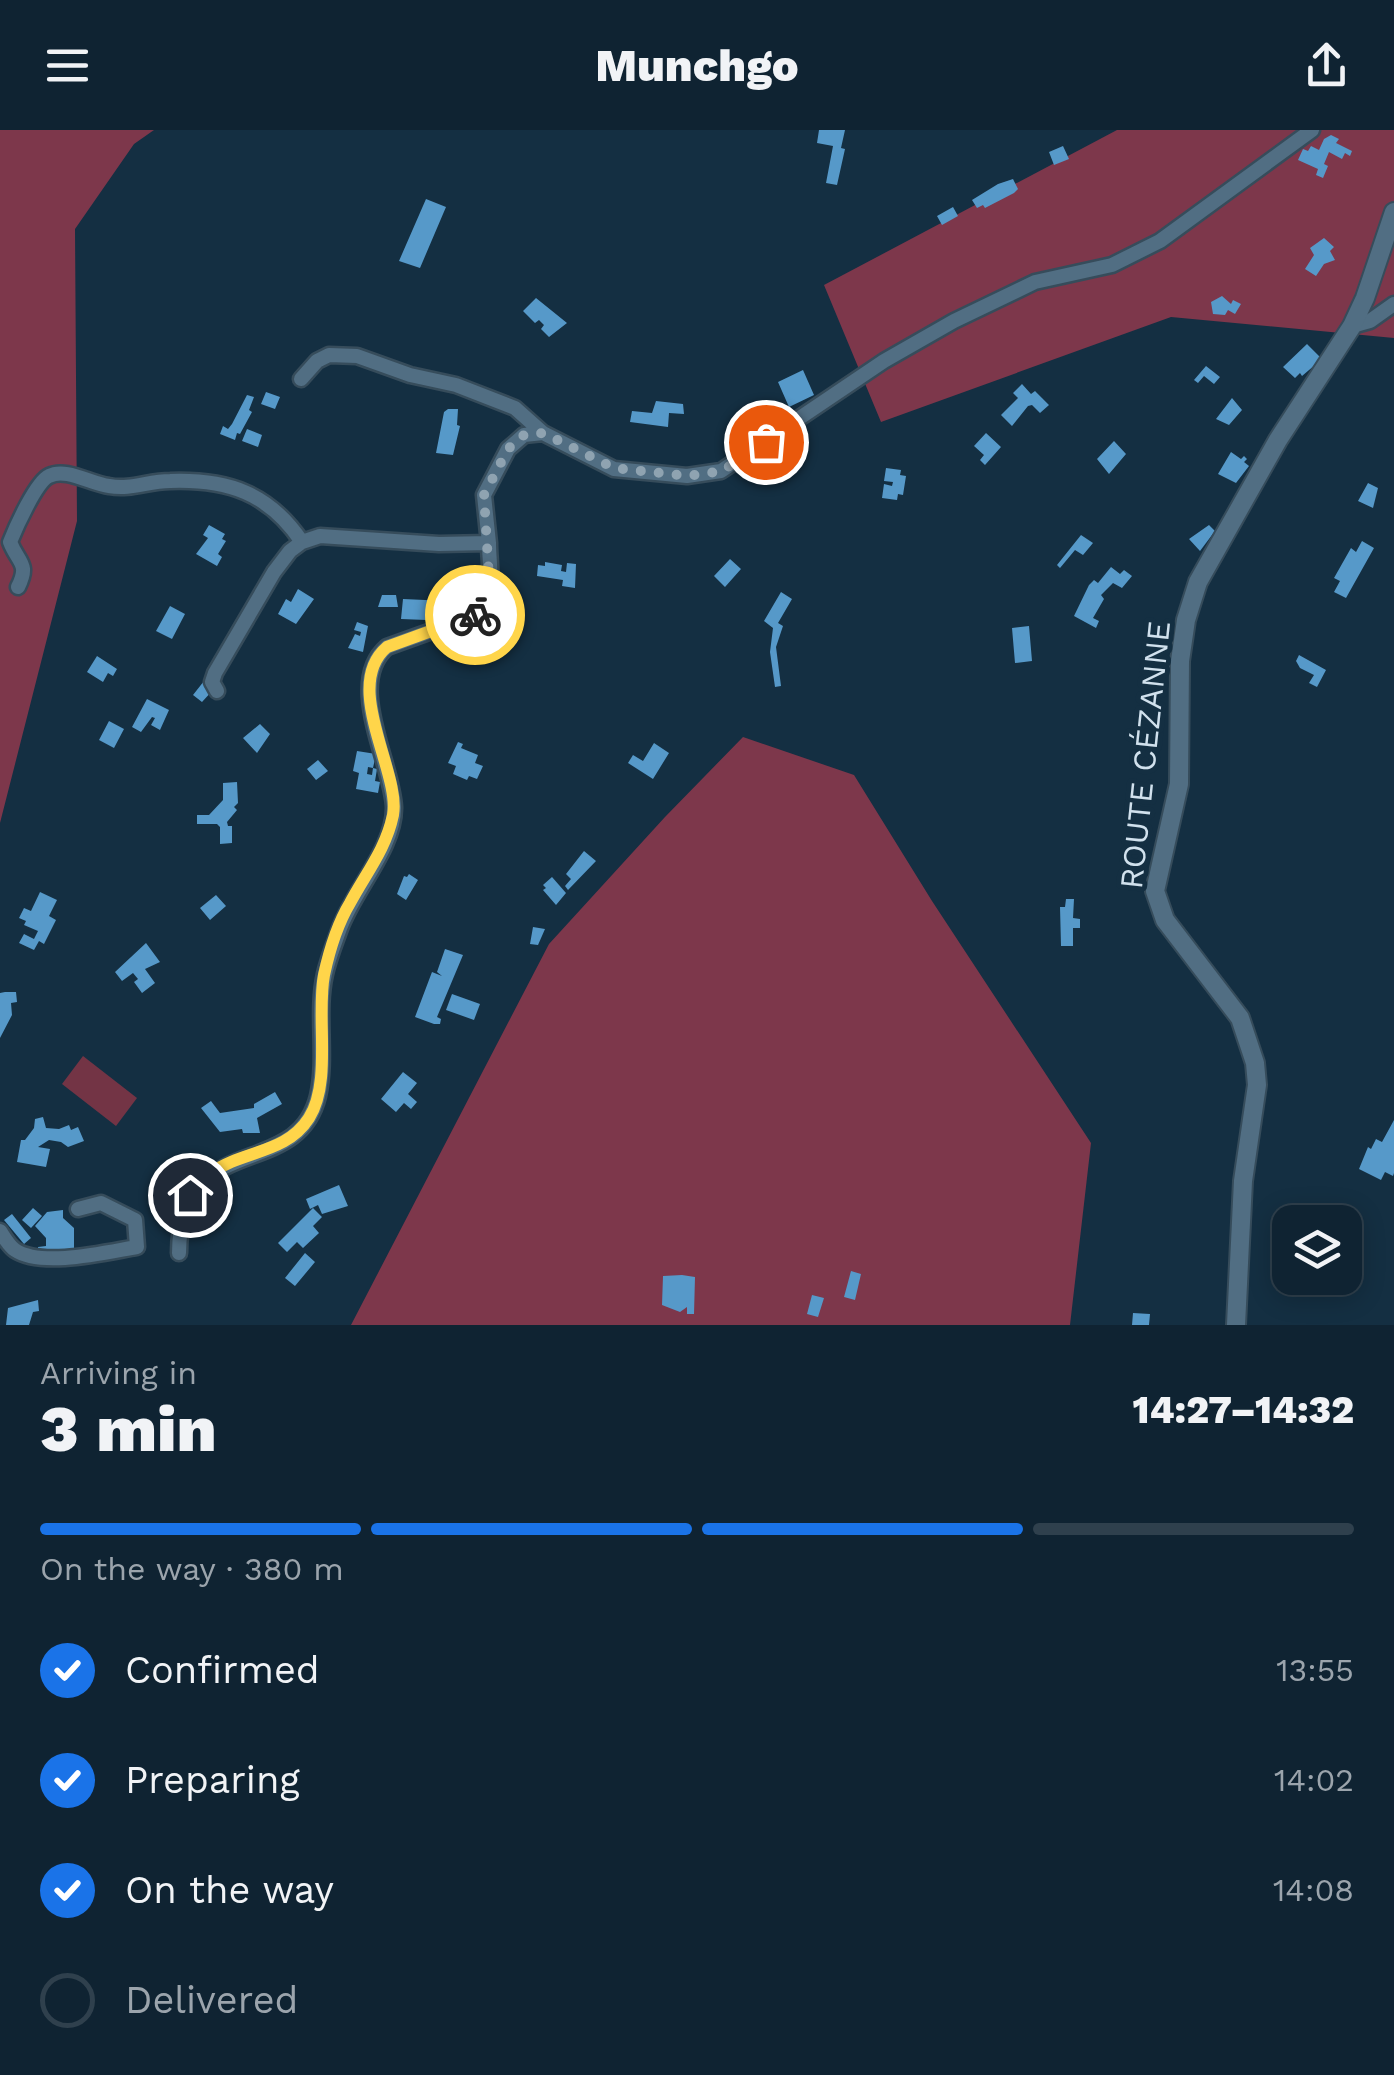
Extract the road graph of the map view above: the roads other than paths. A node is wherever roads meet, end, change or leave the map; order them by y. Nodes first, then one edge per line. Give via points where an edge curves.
1 (1312, 130) edge
2 (1394, 212) edge
3 (1394, 304) edge
4 (1352, 326) junction
5 (301, 378) dead end
6 (543, 433) junction
7 (302, 542) junction
8 (489, 543) junction
9 (18, 587) dead end
10 (216, 691) dead end
11 (78, 1210) dead end
12 (0, 1231) edge
13 (178, 1253) dead end
14 (1236, 1325) edge

1 - 6 street via 1160,241 1112,265 1036,282 954,321 722,471 688,476 614,468
2 - 4 street, ROUTE CÉZANNE
3 - 4 street
4 - 14 street, ROUTE CÉZANNE via 1198,582 1180,660 1179,784 1155,891 1166,920 1240,1018 1255,1064
5 - 6 street via 317,361 340,354 456,385 515,408
6 - 8 street via 524,435 508,449 484,495
7 - 8 street via 320,536
7 - 9 street via 276,509 225,486 168,481 133,488 55,474 39,485 10,542 23,565
7 - 10 street via 274,572 215,673
8 - 13 street via 490,595 484,607 378,654 372,718 394,808 388,838 348,906 324,976 318,1094 309,1118 286,1142 212,1172 190,1195
11 - 12 street via 101,1203 135,1220 137,1247 36,1257 14,1250

